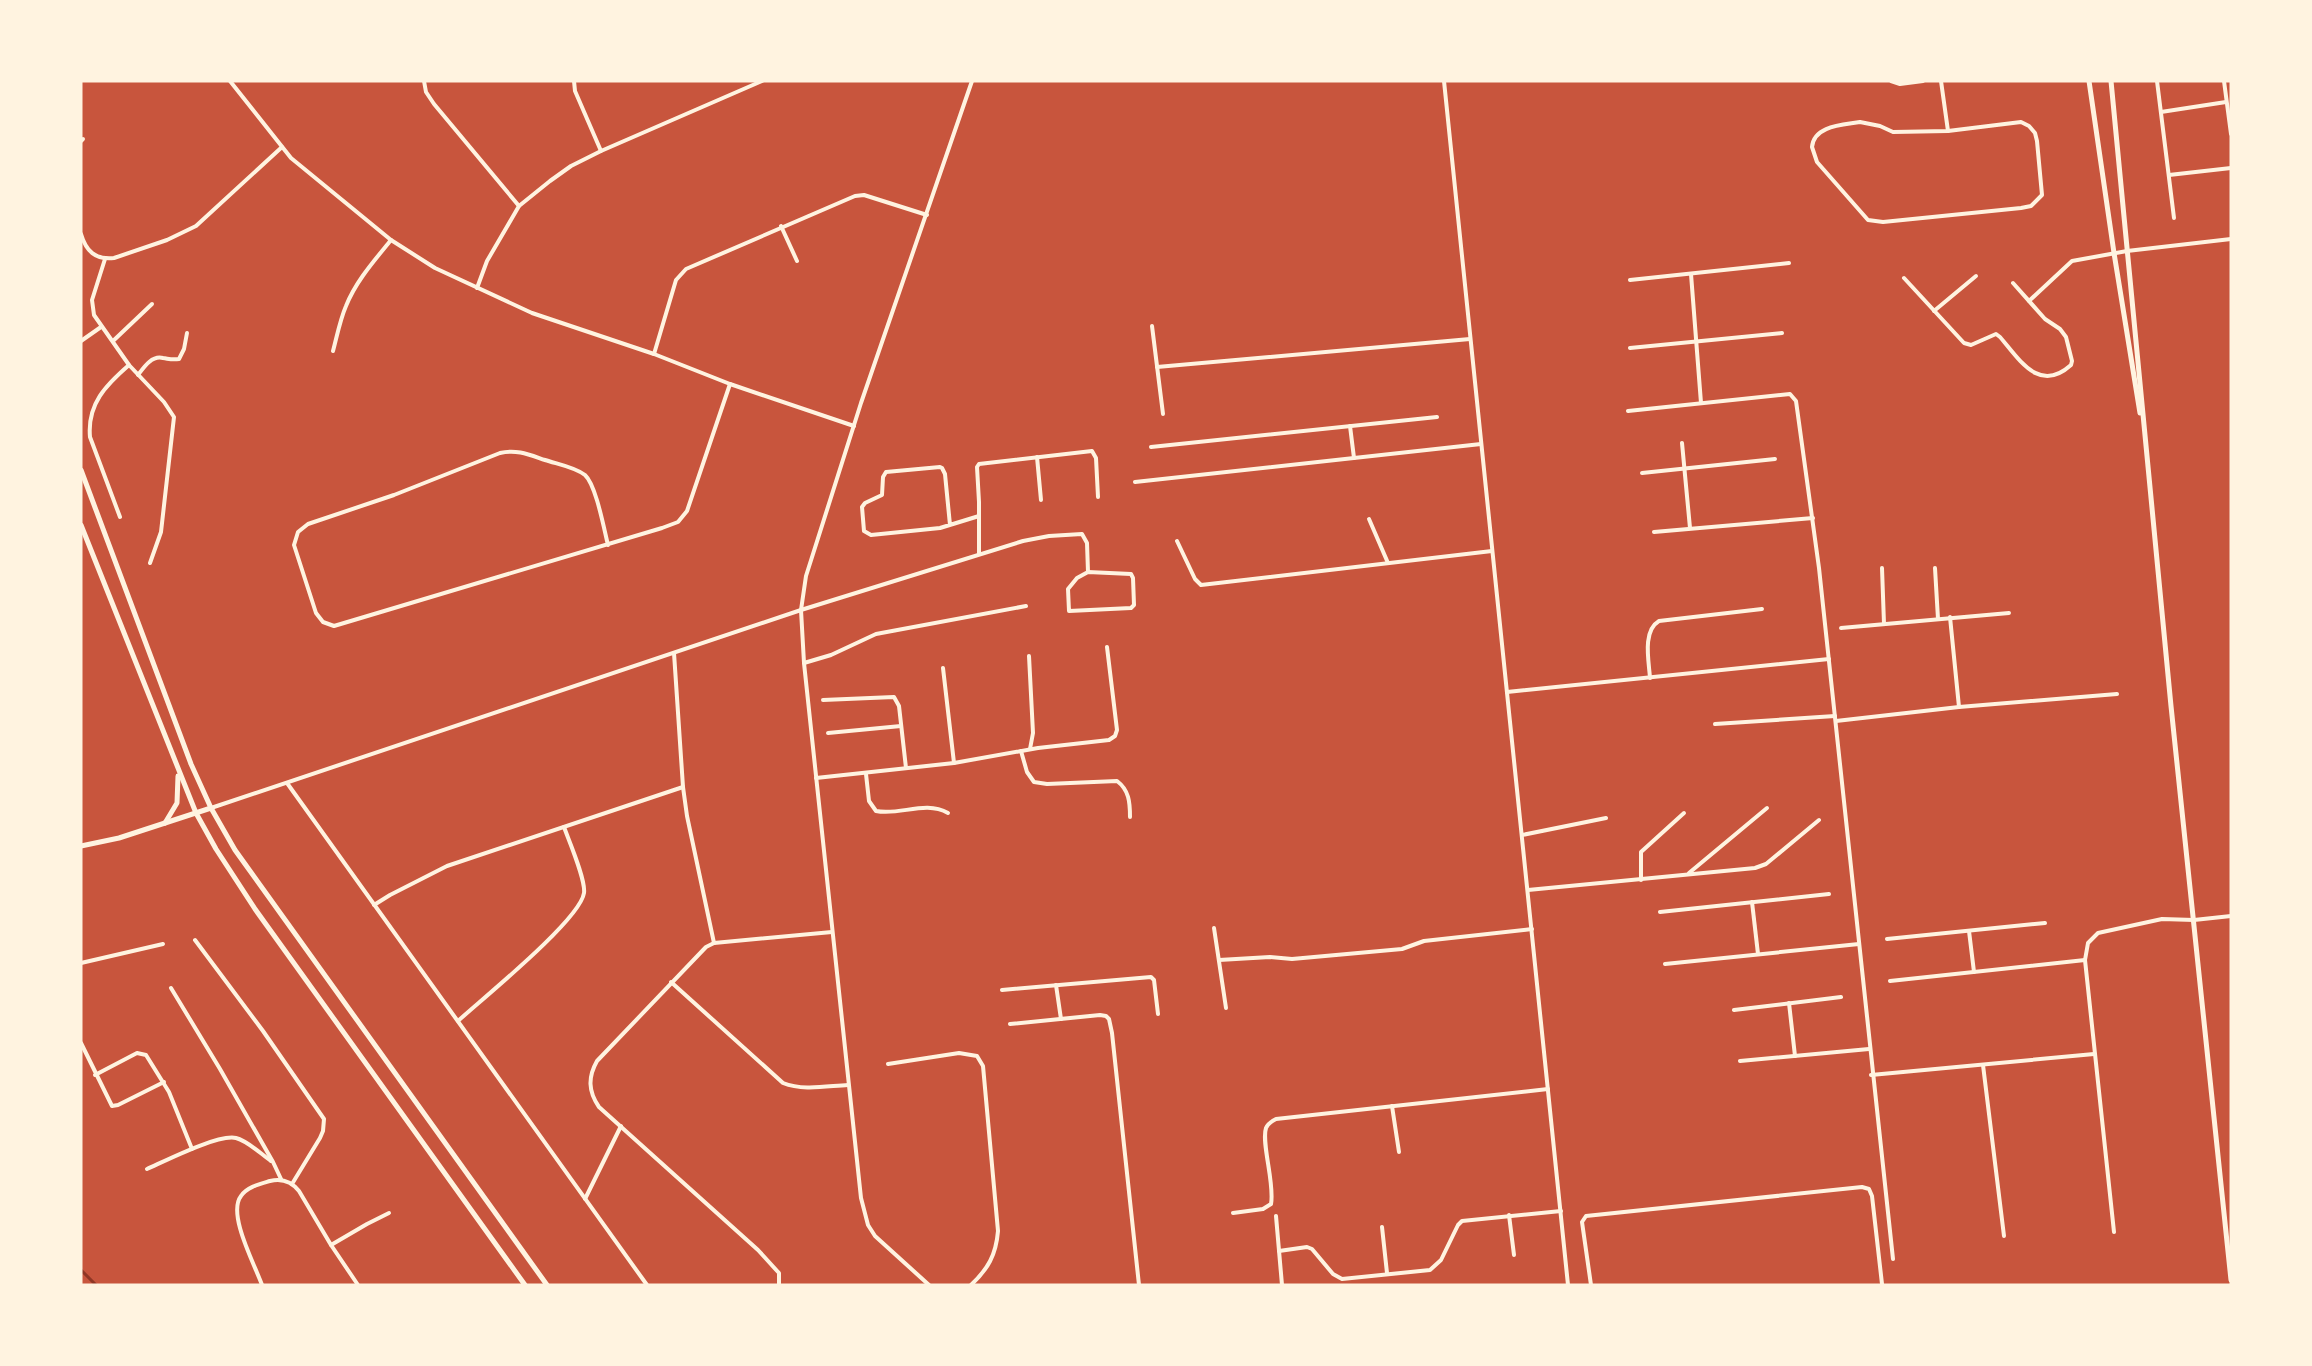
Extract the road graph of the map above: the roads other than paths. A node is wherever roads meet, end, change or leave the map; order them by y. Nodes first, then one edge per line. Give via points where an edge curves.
1 (230, 81) edge
2 (424, 81) edge
3 (574, 81) edge
4 (762, 81) edge
5 (972, 81) edge
6 (1444, 81) edge
7 (1891, 81) edge
8 (1923, 81) edge
9 (1941, 81) edge
10 (2089, 81) edge
11 (2111, 81) edge
12 (2157, 81) edge
13 (2224, 81) edge
14 (2226, 102) junction
15 (2161, 112) junction
16 (1948, 130) junction
17 (2231, 134) edge
18 (282, 147) junction
19 (601, 151) junction
20 (2231, 168) edge
21 (2169, 175) junction
22 (519, 206) junction
23 (927, 215) junction
24 (2174, 218) dead end
25 (781, 226) junction
26 (81, 234) edge
27 (2231, 239) edge
28 (391, 240) junction
29 (2127, 251) junction
30 (2114, 253) junction
31 (105, 259) junction
32 (797, 261) dead end
33 (1789, 263) dead end
34 (1691, 274) junction
35 (1976, 276) dead end
36 (1904, 278) dead end
37 (1630, 280) dead end
38 (2013, 283) dead end
39 (477, 288) junction
40 (2029, 302) junction
41 (152, 304) dead end
42 (1934, 311) junction
43 (1152, 326) dead end
44 (101, 327) junction
45 (187, 333) dead end
46 (1782, 333) dead end
47 (1470, 339) junction
48 (81, 341) edge
49 (113, 341) junction
50 (1697, 341) junction
51 (1630, 348) dead end
52 (333, 351) dead end
53 (654, 354) junction
54 (129, 365) junction
55 (1157, 367) junction
56 (137, 375) junction
57 (730, 384) junction
58 (1701, 403) junction
59 (1628, 411) dead end
60 (1163, 414) dead end
61 (1437, 417) dead end
62 (854, 426) junction
63 (1350, 426) junction
64 (1682, 443) dead end
65 (1481, 444) junction
66 (1151, 447) dead end
67 (2146, 456) junction
68 (1037, 457) junction
69 (1354, 458) junction
70 (1775, 459) dead end
71 (1684, 468) junction
72 (81, 470) edge
73 (1641, 473) dead end
74 (1135, 482) dead end
75 (1098, 496) dead end
76 (1041, 500) dead end
77 (979, 516) junction
78 (120, 517) dead end
79 (1813, 518) junction
80 (1369, 519) dead end
81 (81, 525) edge
82 (950, 525) junction
83 (1690, 528) junction
84 (1654, 532) dead end
85 (1177, 541) dead end
86 (608, 545) junction
87 (1492, 551) junction
88 (979, 554) junction
89 (150, 563) dead end
90 (1388, 563) junction
91 (1882, 568) dead end
92 (1935, 568) dead end
93 (1089, 572) junction
94 (1026, 606) dead end
95 (1762, 609) dead end
96 (801, 610) junction
97 (2009, 613) dead end
98 (1950, 617) junction
99 (1938, 618) junction
100 (1884, 624) junction
101 (1841, 628) dead end
102 (1107, 647) dead end
103 (674, 653) junction
104 (1029, 656) dead end
105 (1829, 659) junction
106 (804, 663) junction
107 (943, 668) dead end
108 (1650, 678) junction
109 (1507, 692) junction
110 (2117, 694) dead end
111 (823, 700) dead end
112 (1959, 707) junction
113 (1836, 719) junction
114 (1715, 724) dead end
115 (901, 726) junction
116 (828, 733) dead end
117 (1030, 749) junction
118 (1021, 751) junction
119 (954, 763) junction
120 (906, 768) junction
121 (178, 769) junction
122 (866, 774) junction
123 (816, 778) junction
124 (287, 783) junction
125 (683, 787) junction
126 (211, 808) junction
127 (1767, 808) dead end
128 (196, 813) junction
129 (948, 813) dead end
130 (1684, 813) dead end
131 (1130, 817) dead end
132 (1606, 818) dead end
133 (1819, 820) dead end
134 (164, 824) junction
135 (564, 827) junction
136 (1522, 835) junction
137 (81, 846) edge
138 (1689, 873) junction
139 (1641, 880) junction
140 (1528, 890) junction
141 (1829, 894) dead end
142 (1752, 902) junction
143 (374, 905) junction
144 (1660, 912) dead end
145 (2231, 916) edge
146 (2194, 920) junction
147 (2045, 922) dead end
148 (1214, 928) dead end
149 (1532, 928) junction
150 (1970, 931) junction
151 (832, 933) junction
152 (1887, 939) dead end
153 (195, 940) dead end
154 (714, 943) junction
155 (163, 944) dead end
156 (1859, 944) junction
157 (1758, 954) junction
158 (1219, 960) junction
159 (2085, 960) junction
160 (81, 963) edge
161 (1665, 964) dead end
162 (1974, 972) junction
163 (1890, 981) dead end
164 (671, 982) junction
165 (1056, 985) junction
166 (171, 988) dead end
167 (1002, 990) dead end
168 (1841, 997) dead end
169 (1789, 1003) junction
170 (1226, 1008) dead end
171 (1734, 1010) dead end
172 (1158, 1014) dead end
173 (1060, 1019) junction
174 (458, 1021) junction
175 (1010, 1024) dead end
176 (81, 1043) edge
177 (1869, 1049) junction
178 (2094, 1054) junction
179 (1795, 1056) junction
180 (1740, 1061) dead end
181 (888, 1064) dead end
182 (1983, 1065) junction
183 (95, 1075) junction
184 (1871, 1075) junction
185 (164, 1082) junction
186 (848, 1085) junction
187 (1548, 1089) junction
188 (1392, 1106) junction
189 (621, 1126) junction
190 (192, 1149) junction
191 (1399, 1152) dead end
192 (273, 1162) junction
193 (147, 1169) dead end
194 (281, 1179) junction
195 (292, 1184) junction
196 (585, 1199) junction
197 (1561, 1210) junction
198 (1233, 1213) dead end
199 (389, 1214) dead end
200 (1509, 1215) junction
201 (1276, 1216) dead end
202 (1382, 1227) dead end
203 (2114, 1232) dead end
204 (2004, 1236) dead end
205 (331, 1245) junction
206 (1279, 1251) junction
207 (1514, 1255) dead end
208 (1893, 1259) dead end
209 (1387, 1273) junction
210 (2231, 1280) edge
211 (262, 1285) edge
212 (358, 1285) edge
213 (525, 1285) edge
214 (547, 1285) edge
215 (646, 1285) edge
216 (779, 1285) edge
217 (929, 1285) edge
218 (971, 1285) edge
219 (1139, 1285) edge
220 (1282, 1285) edge
221 (1569, 1285) edge
222 (1591, 1285) edge
223 (1875, 1285) edge
224 (1882, 1285) edge

1 - 18 street
2 - 22 street via 434,104
3 - 19 street
4 - 19 street
5 - 23 street
6 - 47 street
7 - 8 street
9 - 16 street
10 - 30 street
11 - 29 street
12 - 15 street
13 - 14 street
14 - 15 street
14 - 17 street
15 - 21 street
16 - 16 street via 2010,122 2029,126 2037,141 2042,195 2038,201 2020,208 1883,222 1868,220 1817,162 1812,147 1816,137 1828,128 1860,122 1893,132
18 - 28 street via 307,173
18 - 31 street via 196,226 167,240
19 - 22 street via 564,171
20 - 21 street
21 - 24 street
22 - 39 street via 487,261
23 - 25 street via 859,195
23 - 62 street
25 - 32 street
25 - 53 street via 682,272 676,280
26 - 31 street via 91,254
27 - 29 street
28 - 39 street via 435,268
28 - 52 street via 352,293
29 - 30 street
29 - 67 street
30 - 40 street via 2069,263
30 - 67 street
31 - 44 street via 92,300
33 - 34 street
34 - 37 street
34 - 50 street
35 - 42 street
36 - 42 street
38 - 40 street
39 - 53 street via 532,313
40 - 42 street via 2066,337 2072,361 2061,373 2029,371 1996,334 1971,345 1964,342
41 - 49 street
43 - 55 street
44 - 48 street
44 - 49 street
45 - 56 street via 179,359 154,358
46 - 50 street
47 - 55 street
47 - 65 street
49 - 54 street
50 - 51 street
50 - 58 street
53 - 57 street
54 - 56 street
54 - 78 street via 99,395 89,426
55 - 60 street
56 - 89 street via 169,408 174,422 160,532
57 - 62 street
57 - 86 street via 683,517 674,524
58 - 59 street
58 - 79 street via 1790,394 1796,401
61 - 63 street
62 - 96 street via 806,576
63 - 66 street
63 - 69 street
64 - 71 street
65 - 69 street
65 - 87 street
67 - 146 street
68 - 75 street via 1092,451 1096,458
68 - 76 street
68 - 77 street via 978,464
69 - 74 street
70 - 71 street
71 - 73 street
71 - 83 street
72 - 126 street
77 - 82 street
77 - 88 street
79 - 83 street
79 - 105 street
80 - 90 street
81 - 121 street
82 - 82 street via 871,535 864,531 862,507 882,495 886,472 939,467 945,474
83 - 84 street
85 - 90 street via 1195,579 1202,585
86 - 86 street via 334,626 319,618 313,606 294,540 308,524 500,453 520,452 585,476 592,487
87 - 90 street
87 - 109 street
88 - 93 street via 1032,539 1080,533 1087,543
88 - 96 street
91 - 100 street
92 - 99 street
93 - 93 street via 1068,589 1069,611 1134,605 1131,574
94 - 106 street via 876,634
95 - 108 street via 1654,623 1649,632
96 - 103 street
96 - 106 street
97 - 98 street
98 - 99 street
98 - 112 street
99 - 100 street
100 - 101 street
102 - 117 street via 1115,736
103 - 124 street
103 - 125 street
104 - 117 street via 1033,733
105 - 108 street
105 - 113 street
106 - 123 street
107 - 119 street
108 - 109 street
109 - 136 street
110 - 112 street
111 - 115 street via 894,697
112 - 113 street
113 - 114 street
113 - 156 street
115 - 116 street
115 - 120 street
117 - 118 street
118 - 119 street
118 - 131 street via 1034,782 1117,781 1128,797
119 - 120 street
120 - 122 street
121 - 128 street
121 - 134 street via 177,803
122 - 123 street
122 - 129 street via 869,801 876,811 934,807
123 - 151 street
124 - 126 street
124 - 143 street
125 - 135 street
125 - 154 street via 691,845
126 - 128 street
126 - 214 street via 235,850
127 - 138 street
128 - 134 street
128 - 213 street via 244,894
130 - 139 street via 1641,852
132 - 136 street
133 - 138 street via 1761,866
134 - 137 street
135 - 143 street via 438,870
135 - 174 street via 584,888 578,907
136 - 140 street
138 - 139 street
139 - 140 street
140 - 149 street
141 - 142 street
142 - 144 street
142 - 157 street
143 - 174 street
145 - 146 street
146 - 159 street via 2162,919 2098,933 2088,943
146 - 210 street
147 - 150 street
148 - 158 street
149 - 158 street via 1424,941 1402,950
149 - 187 street
150 - 152 street
150 - 162 street
151 - 154 street
151 - 186 street
153 - 195 street via 324,1119 320,1138
154 - 164 street
155 - 160 street
156 - 157 street
156 - 177 street
157 - 161 street
158 - 170 street
159 - 162 street
159 - 178 street
162 - 163 street
164 - 186 street via 783,1083 806,1088
164 - 189 street via 597,1061 589,1079 596,1102
165 - 167 street
165 - 172 street via 1151,977
165 - 173 street
166 - 192 street
168 - 169 street
169 - 171 street
169 - 179 street
173 - 175 street
173 - 219 street via 1100,1015 1109,1019
174 - 196 street
176 - 183 street
177 - 179 street
177 - 184 street
178 - 182 street
178 - 203 street
179 - 180 street
181 - 218 street via 959,1053 976,1056 983,1066 998,1231 993,1260
182 - 184 street
182 - 204 street
183 - 185 street via 142,1053
183 - 185 street via 108,1102 114,1106
184 - 208 street
185 - 190 street
186 - 217 street via 858,1186 868,1225
187 - 188 street
187 - 197 street
188 - 191 street
188 - 198 street via 1276,1119 1269,1123 1266,1132 1271,1204 1263,1209
189 - 196 street
189 - 216 street via 774,1266
190 - 192 street via 233,1137
190 - 193 street
192 - 194 street
194 - 195 street
194 - 211 street via 246,1190 236,1204 237,1218
195 - 205 street
196 - 215 street
197 - 200 street
197 - 221 street
199 - 205 street
200 - 207 street
200 - 209 street via 1462,1221 1441,1260 1431,1270
201 - 206 street
202 - 209 street
205 - 212 street
206 - 209 street via 1312,1249 1342,1279
206 - 220 street
222 - 224 street via 1582,1222 1586,1216 1862,1187 1872,1196
223 - 224 street

